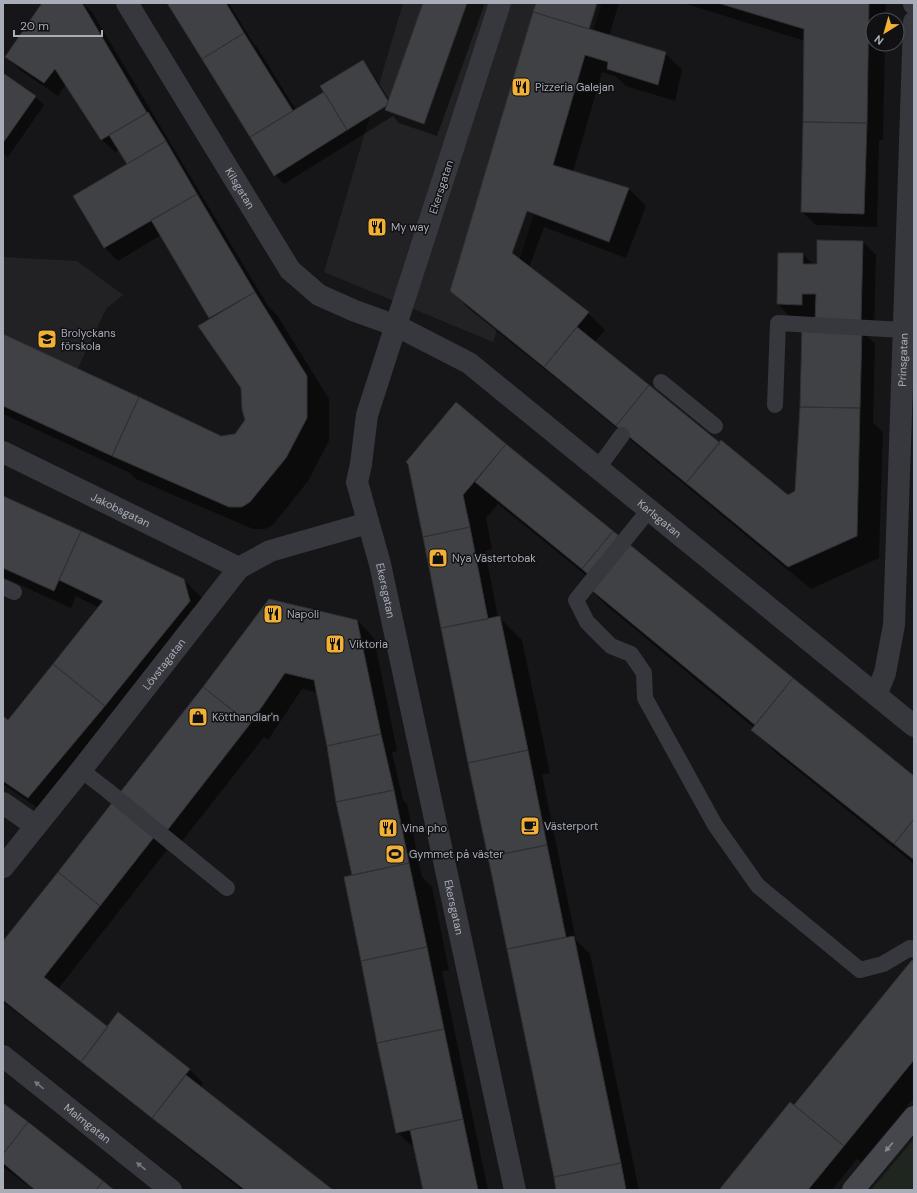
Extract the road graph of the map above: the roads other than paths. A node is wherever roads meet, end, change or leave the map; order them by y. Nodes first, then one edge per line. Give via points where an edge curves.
1 (127, 3) edge
2 (500, 3) edge
3 (914, 22) edge
4 (396, 326) junction
5 (904, 330) junction
6 (661, 382) dead end
7 (775, 404) dead end
8 (715, 426) dead end
9 (622, 435) dead end
10 (3, 452) edge
11 (598, 468) junction
12 (649, 510) junction
13 (368, 523) junction
14 (239, 568) junction
15 (876, 695) junction
16 (914, 726) edge
17 (81, 770) junction
18 (3, 802) edge
19 (36, 826) junction
20 (3, 867) edge
21 (227, 888) dead end
22 (914, 950) edge
23 (3, 1056) edge
24 (914, 1117) edge
25 (171, 1190) edge
26 (515, 1190) edge
27 (853, 1190) edge

1 - 4 street, Kilsgatan via 290,270 319,295
2 - 4 street, Ekersgatan
3 - 5 street, Prinsgatan
4 - 11 street, Karlsgatan via 469,363
4 - 13 street, Ekersgatan via 367,415 357,482
5 - 7 lane via 778,323
5 - 15 street, Prinsgatan via 894,625 885,673
6 - 8 lane
9 - 11 lane
10 - 14 street, Jakobsgatan
11 - 12 street, Karlsgatan
12 - 15 street, Karlsgatan
12 - 22 lane via 576,600 586,622 611,646 631,654 644,673 645,698 715,825 758,886 860,970 883,964 910,948
13 - 14 street, Lövstagatan via 270,551
13 - 26 street, Ekersgatan via 380,564
14 - 17 street, Lövstagatan
15 - 16 street, Karlsgatan
17 - 19 street, Lövstagatan
17 - 21 lane
18 - 19 street
19 - 20 street, Lövstagatan
25 -> 23 street, Malmgatan
24 -> 27 main road

